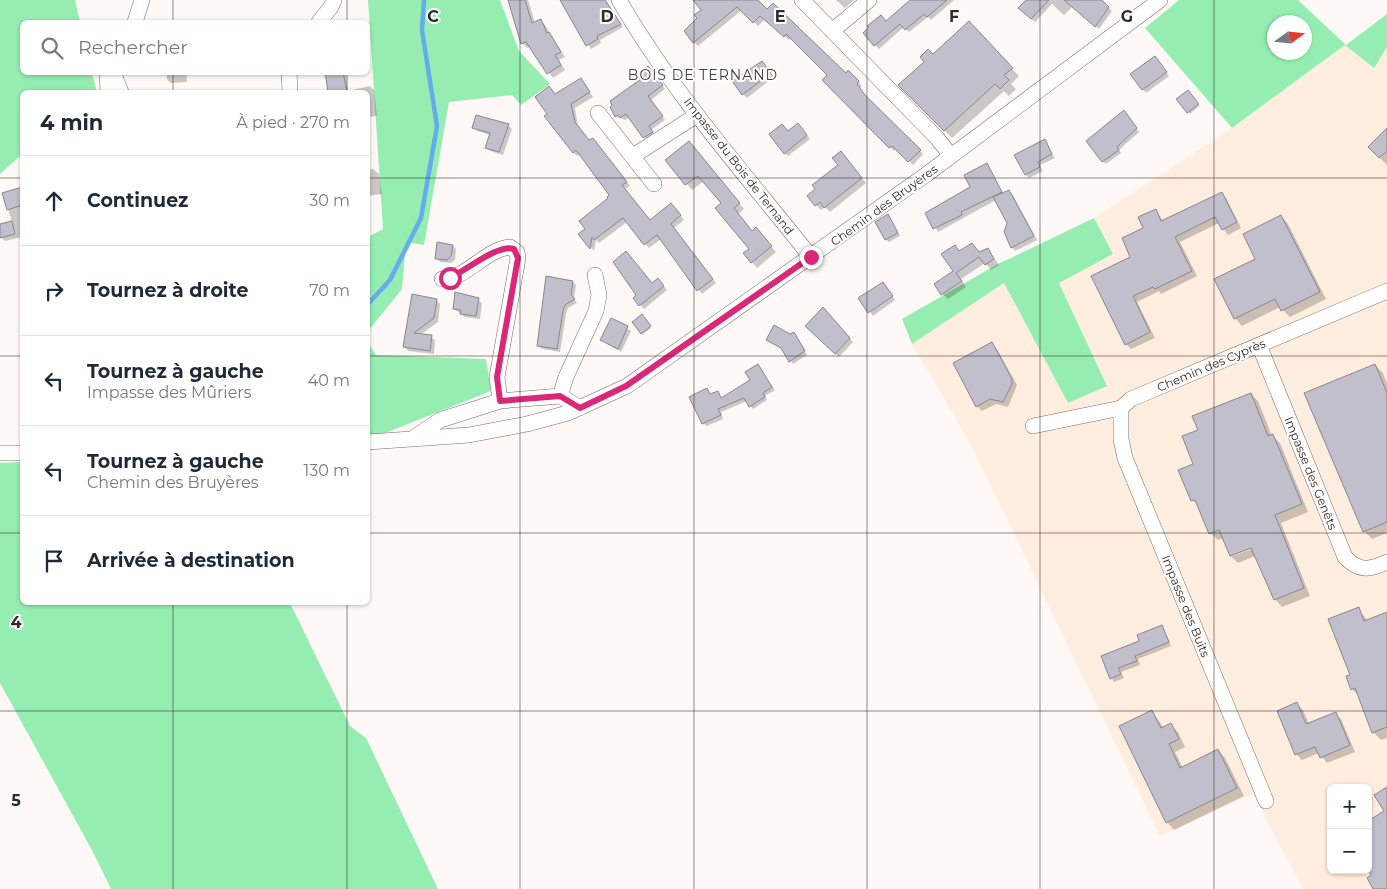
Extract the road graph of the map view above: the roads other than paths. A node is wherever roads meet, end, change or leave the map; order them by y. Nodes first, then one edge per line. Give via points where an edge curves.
1 (142, 0) edge
2 (334, 0) edge
3 (619, 0) edge
4 (802, 0) edge
5 (869, 0) edge
6 (1160, 0) edge
7 (136, 20) edge
8 (321, 20) edge
9 (832, 31) junction
10 (107, 75) edge
11 (114, 75) edge
12 (290, 75) edge
13 (108, 90) edge
14 (120, 90) edge
15 (290, 90) edge
16 (598, 113) dead end
17 (697, 115) junction
18 (633, 156) junction
19 (952, 156) junction
20 (654, 184) dead end
21 (811, 257) junction
22 (596, 275) dead end
23 (442, 279) dead end
24 (1387, 291) edge
25 (1259, 345) junction
26 (560, 396) junction
27 (500, 401) junction
28 (580, 408) junction
29 (1121, 408) junction
30 (1033, 426) dead end
31 (410, 440) junction
32 (370, 442) edge
33 (0, 453) edge
34 (20, 453) edge
35 (1387, 562) edge
36 (1266, 801) dead end

1 - 7 street
2 - 8 street
3 - 17 street, Impasse du Bois de Ternand via 634,27
4 - 9 street
5 - 9 street
6 - 19 street, Chemin des Bruyères
9 - 19 street
10 - 13 street
11 - 14 street
12 - 15 street
16 - 18 street
17 - 18 street
17 - 21 street, Impasse du Bois de Ternand
18 - 20 street
19 - 21 street, Chemin des Bruyères
21 - 28 street, Chemin des Bruyères via 626,386
22 - 26 street via 600,295 596,311
23 - 27 street via 462,273 498,250 510,247 517,252 497,377
24 - 25 street, Chemin des Cyprès
25 - 29 street, Chemin des Cyprès via 1131,399
25 - 35 street, Impasse des Genêts via 1345,558 1353,566 1366,569
26 - 27 street
26 - 28 street
27 - 31 street via 440,420
28 - 31 street, Chemin des Bruyères via 568,414 499,430
29 - 30 street, Chemin des Cyprès
29 - 36 street, Impasse des Buits via 1125,458
31 - 32 street, Chemin des Bruyères
33 - 34 street

